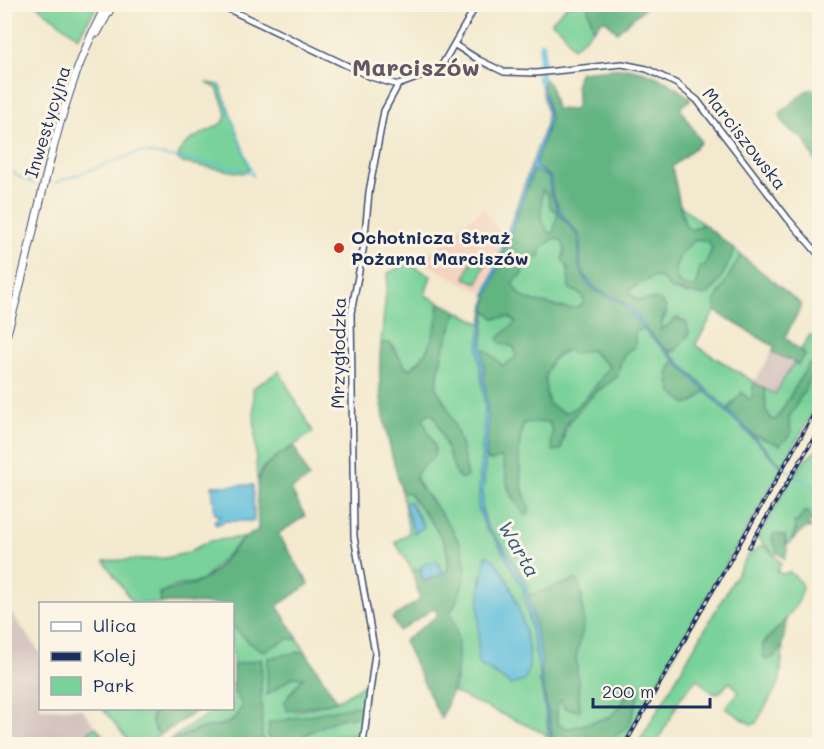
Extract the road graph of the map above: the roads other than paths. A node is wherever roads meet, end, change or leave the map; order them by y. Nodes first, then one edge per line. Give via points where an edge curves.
1 (107, 4) edge
2 (113, 4) edge
3 (218, 4) edge
4 (477, 4) edge
5 (455, 45) junction
6 (87, 51) junction
7 (398, 85) junction
8 (819, 256) edge
9 (4, 343) edge
10 (363, 744) edge

1 - 6 main road, Inwestycyjna
2 - 6 main road, Inwestycyjna
3 - 7 street via 371,77
4 - 5 street
5 - 7 street via 437,70
5 - 8 street, Marciszowska via 498,70 519,74 622,64 647,69 682,87 697,100
6 - 9 main road, Inwestycyjna via 59,126
7 - 10 street, Mrzygłodzka via 389,98 380,126 351,314 354,537 375,652

